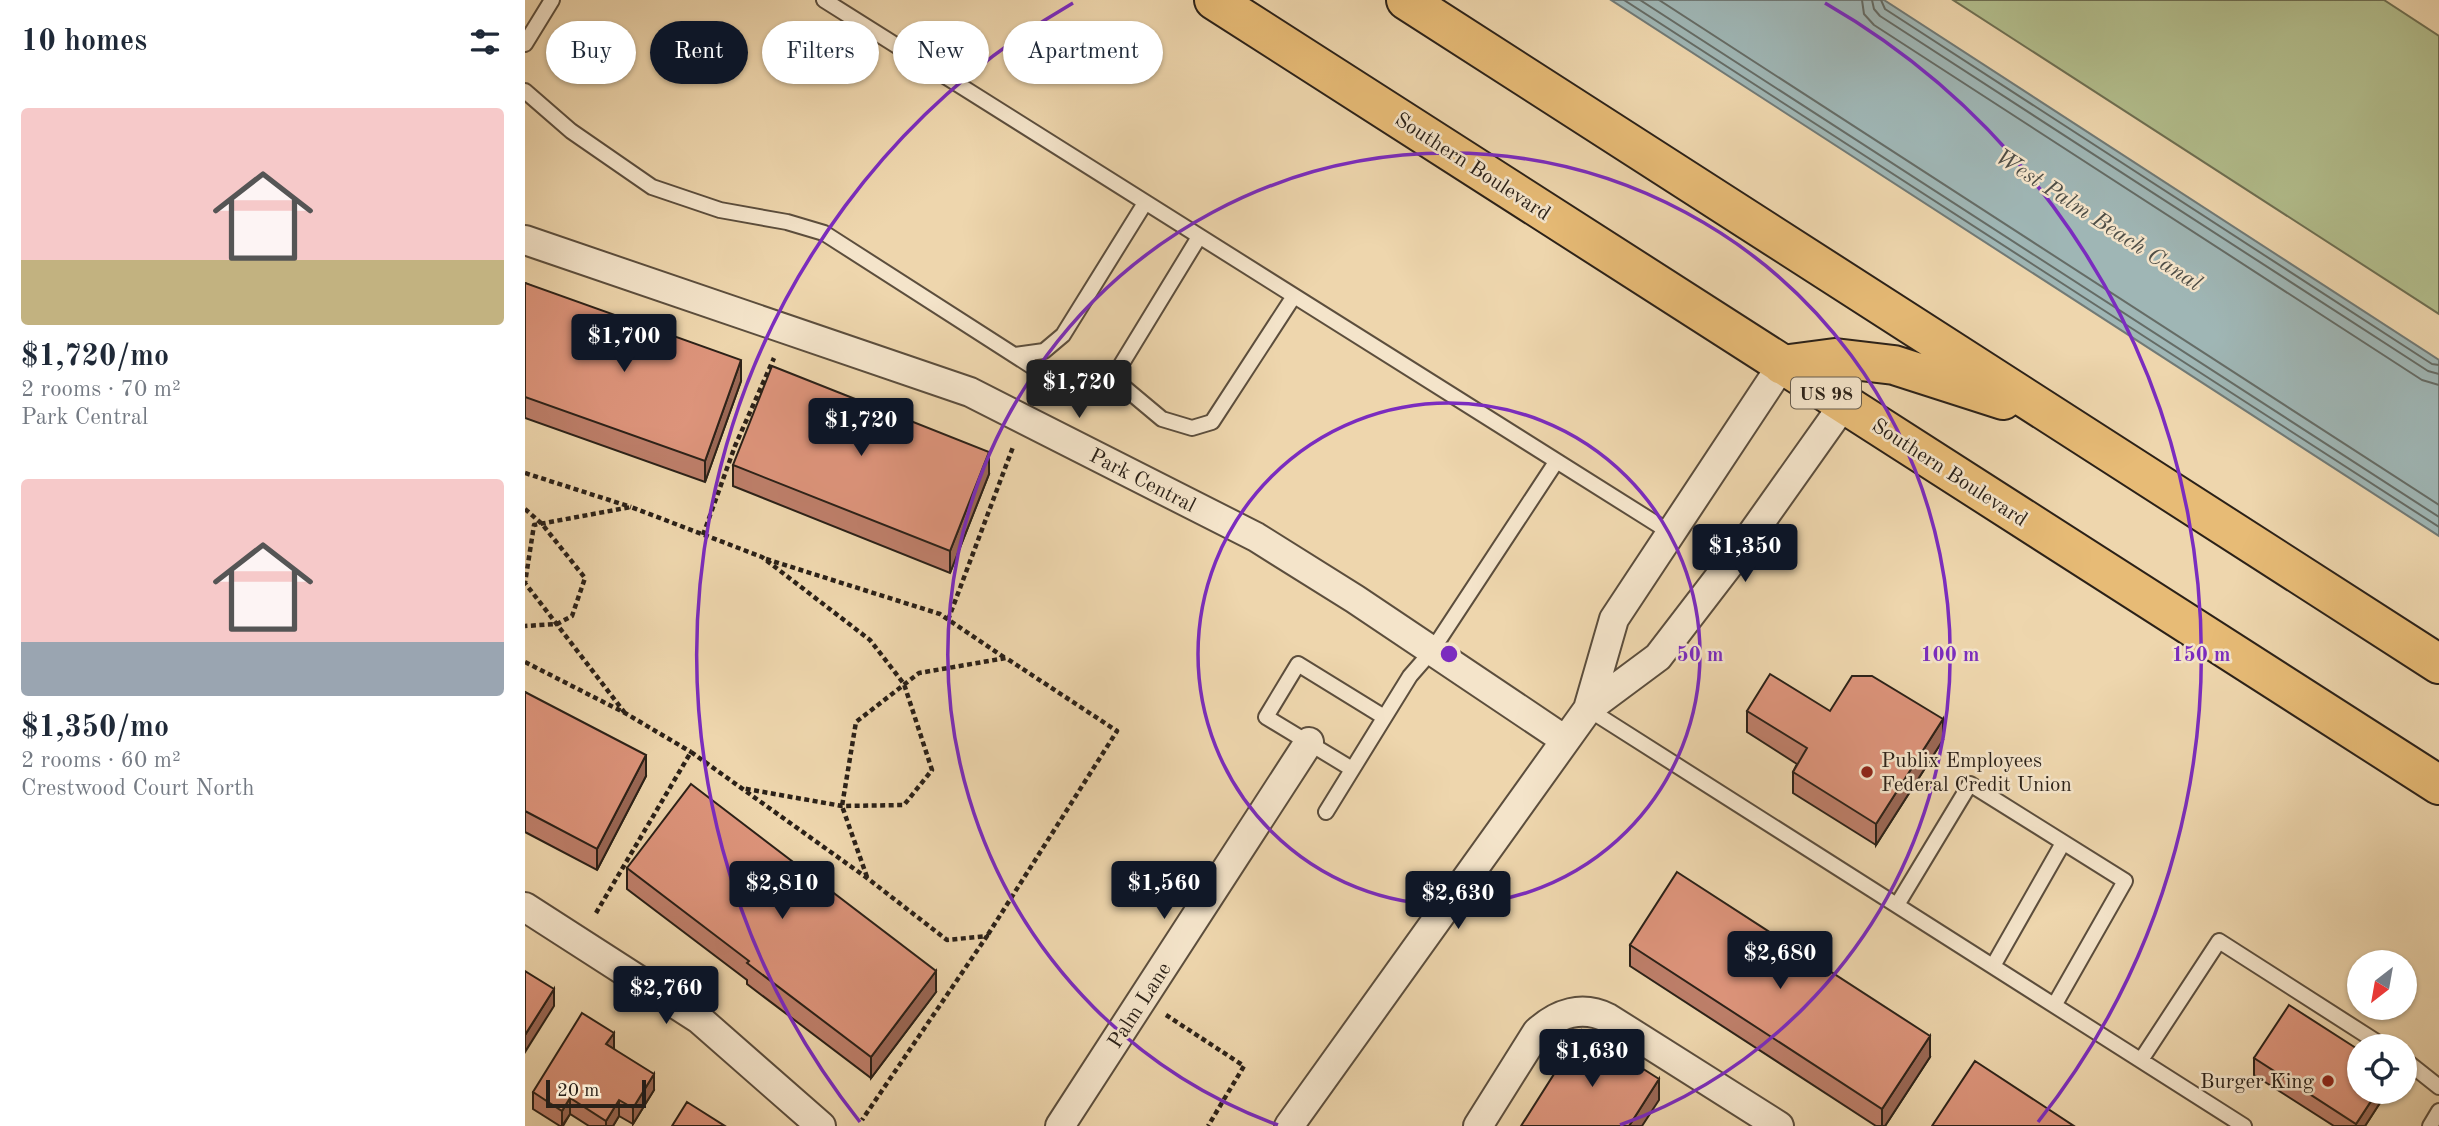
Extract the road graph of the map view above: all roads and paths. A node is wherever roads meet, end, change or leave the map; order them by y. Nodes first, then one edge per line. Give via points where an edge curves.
1 (552, 0) edge
2 (824, 0) edge
3 (1214, 0) edge
4 (1406, 0) edge
5 (525, 44) edge
6 (525, 91) edge
7 (1145, 203) junction
8 (1199, 237) junction
9 (525, 240) edge
10 (1294, 296) junction
11 (1014, 355) junction
12 (774, 358) dead end
13 (1783, 365) junction
14 (1113, 378) junction
15 (1844, 404) junction
16 (2055, 417) junction
17 (1013, 447) dead end
18 (1556, 462) junction
19 (525, 473) edge
20 (631, 507) junction
21 (525, 509) edge
22 (543, 524) junction
23 (1671, 533) junction
24 (703, 535) junction
25 (762, 557) junction
26 (948, 620) junction
27 (557, 624) junction
28 (525, 626) edge
29 (1431, 652) junction
30 (1006, 658) junction
31 (525, 662) edge
32 (2439, 664) edge
33 (904, 684) junction
34 (1588, 709) junction
35 (625, 713) junction
36 (1384, 717) junction
37 (1565, 740) junction
38 (1309, 743) junction
39 (691, 752) junction
40 (1352, 769) junction
41 (2439, 785) edge
42 (741, 788) junction
43 (842, 806) junction
44 (1326, 813) dead end
45 (2063, 842) junction
46 (867, 878) junction
47 (1897, 905) junction
48 (525, 907) edge
49 (596, 913) dead end
50 (987, 936) junction
51 (1993, 966) junction
52 (2055, 1004) junction
53 (1156, 1009) dead end
54 (2364, 1034) edge
55 (2141, 1059) junction
56 (2417, 1070) edge
57 (2439, 1087) edge
58 (2439, 1111) edge
59 (862, 1120) dead end
60 (821, 1126) edge
61 (1060, 1126) edge
62 (1208, 1126) edge
63 (1289, 1126) edge
64 (1478, 1126) edge
65 (1779, 1126) edge
66 (2244, 1126) edge
67 (2430, 1126) edge

1 - 5 lane
2 - 7 lane
3 - 13 highway, Southern Boulevard / US 98
4 - 16 highway
6 - 11 lane via 571,131 652,187 720,210 824,233
7 - 8 lane
7 - 11 lane via 1063,335 1044,352
8 - 10 lane
8 - 14 lane
9 - 29 street, Park Central via 970,392 1255,537
10 - 14 lane via 1212,422 1192,428 1162,419
10 - 18 lane
11 - 14 lane via 1036,369 1073,379
12 - 24 path
13 - 15 highway, Southern Boulevard / US 98
13 - 16 highway via 1835,358 1894,365
13 - 23 street
15 - 34 street via 1658,657
15 - 41 highway, Southern Boulevard / US 98
16 - 32 highway
17 - 26 path
18 - 23 lane
18 - 29 lane
19 - 20 path
20 - 22 path
20 - 24 path
21 - 22 path
22 - 27 path via 534,526 525,583
22 - 27 path via 585,578 572,616
23 - 34 street via 1614,619
24 - 25 path
25 - 26 path
25 - 33 path via 870,640
26 - 30 path
27 - 28 path
27 - 35 path
29 - 36 lane
29 - 37 street, Park Central
30 - 33 path via 919,673
30 - 50 path via 1117,731
31 - 35 path
33 - 43 path via 856,722
33 - 43 path via 932,770 905,805
34 - 37 street
34 - 47 lane
35 - 39 path
36 - 38 lane via 1298,664 1266,717
36 - 40 lane
37 - 63 street
38 - 40 lane
38 - 61 street, Palm Lane
39 - 42 path
39 - 49 path
40 - 44 lane
42 - 43 path
42 - 46 path
43 - 46 path
45 - 47 lane via 1970,784
45 - 51 lane
45 - 52 lane via 2125,881
46 - 50 path via 947,940
47 - 51 lane
48 - 60 street via 699,1019
50 - 59 path
51 - 52 lane
52 - 55 lane
53 - 62 path via 1244,1066
54 - 55 lane via 2219,941
55 - 66 lane
56 - 57 lane
58 - 67 lane
64 - 65 street via 1537,1032 1564,1013 1581,1011 1608,1018

